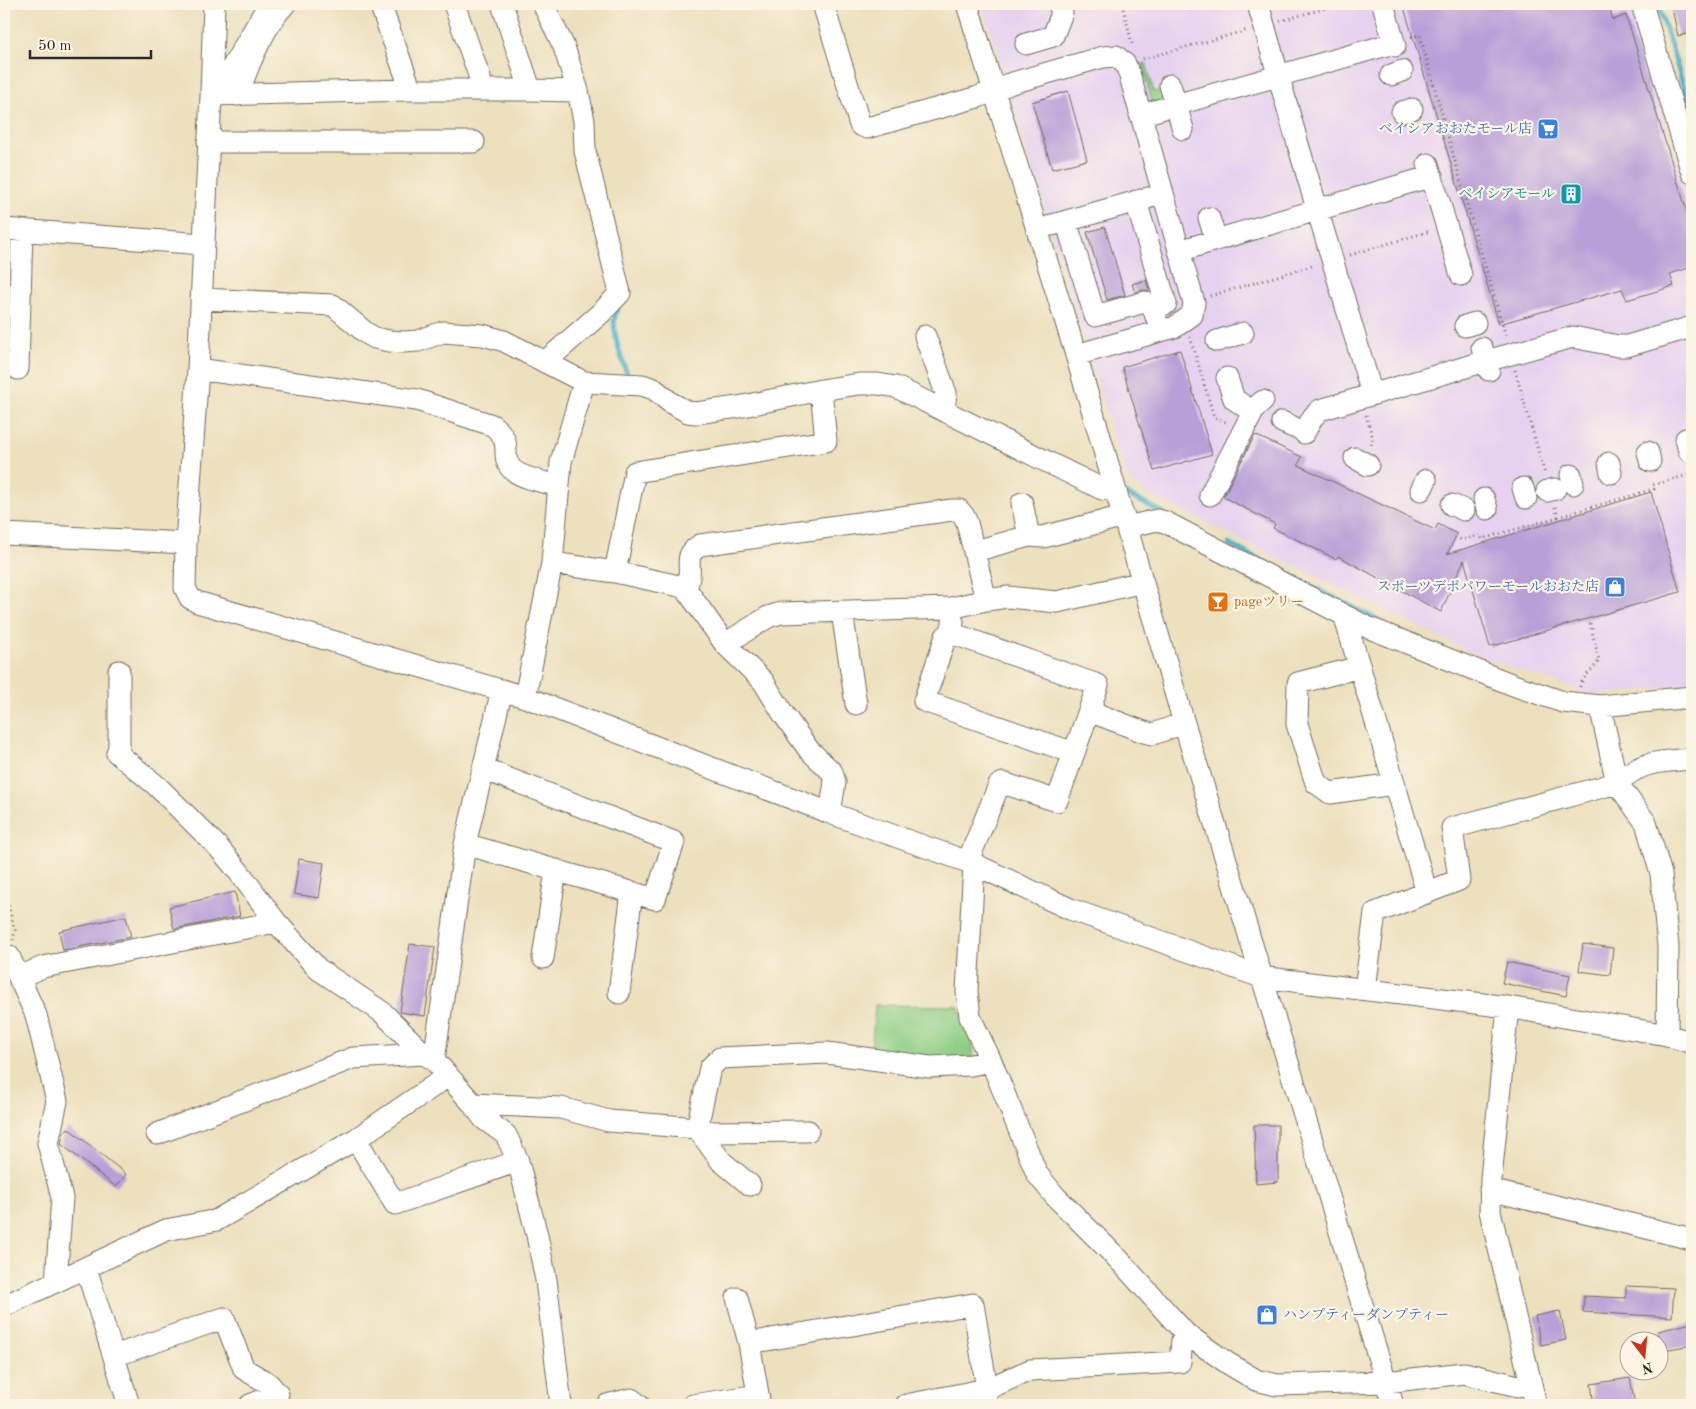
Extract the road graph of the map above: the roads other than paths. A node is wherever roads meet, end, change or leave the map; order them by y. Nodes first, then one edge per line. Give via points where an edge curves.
1 (214, 4) edge
2 (269, 4) edge
3 (285, 4) edge
4 (380, 4) edge
5 (454, 4) edge
6 (502, 4) edge
7 (543, 4) edge
8 (823, 4) edge
9 (967, 4) edge
10 (1059, 4) edge
11 (1258, 4) edge
12 (1642, 4) edge
13 (1380, 10) edge
14 (1026, 44) dead end
15 (1278, 75) junction
16 (1170, 85) dead end
17 (409, 90) junction
18 (481, 90) junction
19 (529, 90) junction
20 (994, 90) junction
21 (578, 91) junction
22 (223, 95) junction
23 (1132, 104) junction
24 (1176, 105) junction
25 (1183, 129) dead end
26 (208, 142) junction
27 (474, 142) dead end
28 (1692, 173) edge
29 (1162, 193) junction
30 (1131, 198) junction
31 (1318, 209) junction
32 (1074, 216) junction
33 (1209, 218) dead end
34 (13, 230) edge
35 (1037, 230) junction
36 (1216, 239) junction
37 (204, 244) junction
38 (1179, 251) junction
39 (1460, 283) dead end
40 (201, 299) junction
41 (1154, 307) junction
42 (1692, 328) edge
43 (1160, 331) junction
44 (1243, 333) dead end
45 (925, 336) dead end
46 (1217, 341) dead end
47 (1076, 355) junction
48 (545, 362) junction
49 (18, 369) dead end
50 (198, 369) junction
51 (1227, 378) dead end
52 (584, 382) junction
53 (821, 390) junction
54 (1372, 394) junction
55 (944, 410) junction
56 (1271, 416) junction
57 (558, 486) junction
58 (1115, 492) junction
59 (1210, 495) dead end
60 (1022, 502) dead end
61 (1125, 522) junction
62 (4, 534) edge
63 (1029, 536) junction
64 (186, 543) junction
65 (975, 551) junction
66 (552, 562) junction
67 (615, 572) junction
68 (1144, 582) junction
69 (686, 589) junction
70 (986, 600) junction
71 (951, 608) junction
72 (842, 612) junction
73 (1344, 615) junction
74 (951, 633) junction
75 (725, 644) junction
76 (1360, 667) junction
77 (119, 671) dead end
78 (502, 690) junction
79 (525, 697) junction
80 (1692, 697) edge
81 (856, 704) dead end
82 (1600, 706) junction
83 (1088, 711) junction
84 (1184, 724) junction
85 (1074, 752) junction
86 (1692, 759) edge
87 (483, 769) junction
88 (1617, 783) junction
89 (1394, 784) junction
90 (830, 813) junction
91 (465, 844) junction
92 (971, 863) junction
93 (556, 870) junction
94 (632, 892) junction
95 (1426, 893) junction
96 (276, 922) junction
97 (6, 956) edge
98 (543, 958) dead end
99 (19, 977) junction
100 (1261, 977) junction
101 (1365, 989) junction
102 (619, 993) dead end
103 (1508, 1007) junction
104 (1667, 1035) junction
105 (1692, 1043) edge
106 (429, 1057) junction
107 (991, 1061) junction
108 (448, 1076) junction
109 (473, 1104) junction
110 (697, 1128) junction
111 (808, 1131) dead end
112 (157, 1134) dead end
113 (356, 1139) junction
114 (518, 1161) junction
115 (750, 1185) dead end
116 (1490, 1190) junction
117 (1692, 1239) edge
118 (86, 1268) junction
119 (56, 1282) junction
120 (737, 1298) dead end
121 (4, 1306) edge
122 (1186, 1334) junction
123 (749, 1343) junction
124 (114, 1356) junction
125 (1386, 1382) junction
126 (1530, 1384) junction
127 (986, 1397) edge
128 (759, 1400) edge
129 (129, 1405) edge
130 (250, 1405) edge
131 (561, 1405) edge
132 (607, 1405) edge
133 (639, 1405) edge
134 (693, 1405) edge
135 (906, 1405) edge
136 (1392, 1405) edge
137 (1536, 1405) edge

1 - 22 street
2 - 22 street via 223,83
3 - 22 street via 267,29 245,76
4 - 17 street via 408,79
5 - 18 street via 480,78
6 - 19 street
7 - 21 street via 564,47
8 - 20 street via 860,125 867,128 978,98
9 - 20 street
10 - 14 street via 1062,13 1053,36
11 - 15 street
12 - 28 street
13 - 15 street via 1398,39
15 - 24 street
15 - 31 street
16 - 24 street
17 - 18 street
17 - 22 street
18 - 19 street
19 - 21 street
20 - 23 street via 1103,57 1116,56 1129,73
20 - 35 street
21 - 48 street via 586,151 620,293
22 - 26 street
23 - 24 street
23 - 29 street
24 - 25 street
26 - 27 street
26 - 37 street
29 - 30 street
29 - 38 street
30 - 32 street
30 - 41 street via 1166,304
31 - 36 street
31 - 39 street via 1430,170 1435,207
31 - 54 street
32 - 35 street
32 - 41 street via 1095,316 1145,302
33 - 36 street
34 - 37 street
34 - 49 street
35 - 47 street
36 - 38 street
37 - 40 street
38 - 43 street via 1194,303 1192,315 1175,327
40 - 48 street via 332,305 374,338 403,342 443,332 483,335 504,341
40 - 50 street
41 - 43 street
42 - 54 street via 1657,344 1627,346 1619,352 1574,344 1486,360 1449,377 1411,388
43 - 47 street
44 - 46 street
45 - 55 street via 946,393
47 - 58 street
48 - 52 street
50 - 57 street via 417,400 492,425 506,440 511,469
50 - 64 street
51 - 56 street via 1234,399
52 - 53 street via 642,384 679,408 696,413
52 - 57 street via 561,462
53 - 55 street via 878,384 896,387
53 - 67 street via 826,440 636,472
54 - 56 street via 1320,410 1313,417
55 - 58 street via 1102,489
56 - 59 street
57 - 66 street
58 - 61 street
60 - 63 street
61 - 63 street via 1043,537
61 - 68 street
61 - 73 street via 1165,522
62 - 64 street
63 - 65 street
64 - 78 street via 185,588 190,598 197,602
65 - 69 street via 964,516 959,510 952,510 700,545 690,554
65 - 70 street
66 - 67 street
66 - 79 street
67 - 69 street
68 - 70 street via 1057,602 1008,597
68 - 84 street
69 - 75 street
70 - 71 street
71 - 72 street
71 - 74 street via 955,613
72 - 75 street via 775,614
72 - 81 street
73 - 76 street
73 - 82 street via 1516,686 1563,702
74 - 83 street via 1098,685
74 - 85 street via 946,636 924,701
75 - 90 street via 763,681 809,750 832,772 835,782
76 - 89 street
76 - 89 street via 1298,683 1298,724 1316,783 1330,793
77 - 96 street via 117,753 157,786 218,847
78 - 79 street
78 - 87 street
79 - 90 street
80 - 82 street
82 - 88 street
83 - 84 street via 1152,734
83 - 85 street
84 - 100 street
85 - 92 street via 1057,801 1003,783 999,785
86 - 88 street via 1639,766
87 - 91 street
87 - 94 street via 674,842 655,899
88 - 95 street via 1452,828 1459,880
88 - 104 street via 1646,823 1661,874 1668,947
89 - 95 street
90 - 92 street
91 - 93 street
91 - 106 street
92 - 100 street via 1070,909
92 - 107 street via 967,991 970,1017
93 - 94 street
93 - 98 street
94 - 102 street
95 - 101 street via 1375,913
96 - 99 street via 43,967
96 - 106 street via 318,969 382,1012
97 - 99 street
99 - 119 street via 36,1015 57,1101 48,1142 62,1198
100 - 101 street
100 - 125 street
101 - 103 street
103 - 104 street
103 - 116 street
104 - 105 street
106 - 108 street
106 - 112 street via 353,1058
107 - 110 street via 971,1066 930,1067 827,1053 720,1058 710,1068
107 - 122 street via 1037,1174 1054,1196 1120,1261
108 - 109 street
108 - 113 street
109 - 110 street via 561,1108 609,1121
109 - 114 street via 484,1119 506,1135
110 - 111 street via 712,1132
110 - 115 street via 721,1161
113 - 114 street via 395,1204
113 - 118 street via 217,1220 166,1230
114 - 131 street via 546,1280
116 - 117 street
116 - 126 street via 1492,1221
118 - 119 street
118 - 124 street
119 - 121 street
120 - 123 street
122 - 125 street via 1256,1380 1277,1385
122 - 127 street via 1182,1340 1180,1362 1030,1370
123 - 127 street via 973,1304
123 - 128 street
124 - 129 street
124 - 130 street via 224,1318 244,1368 268,1383 278,1394
125 - 126 street via 1464,1374 1518,1386
125 - 136 street
126 - 137 street
127 - 135 street
128 - 134 street
132 - 133 street via 630,1399

